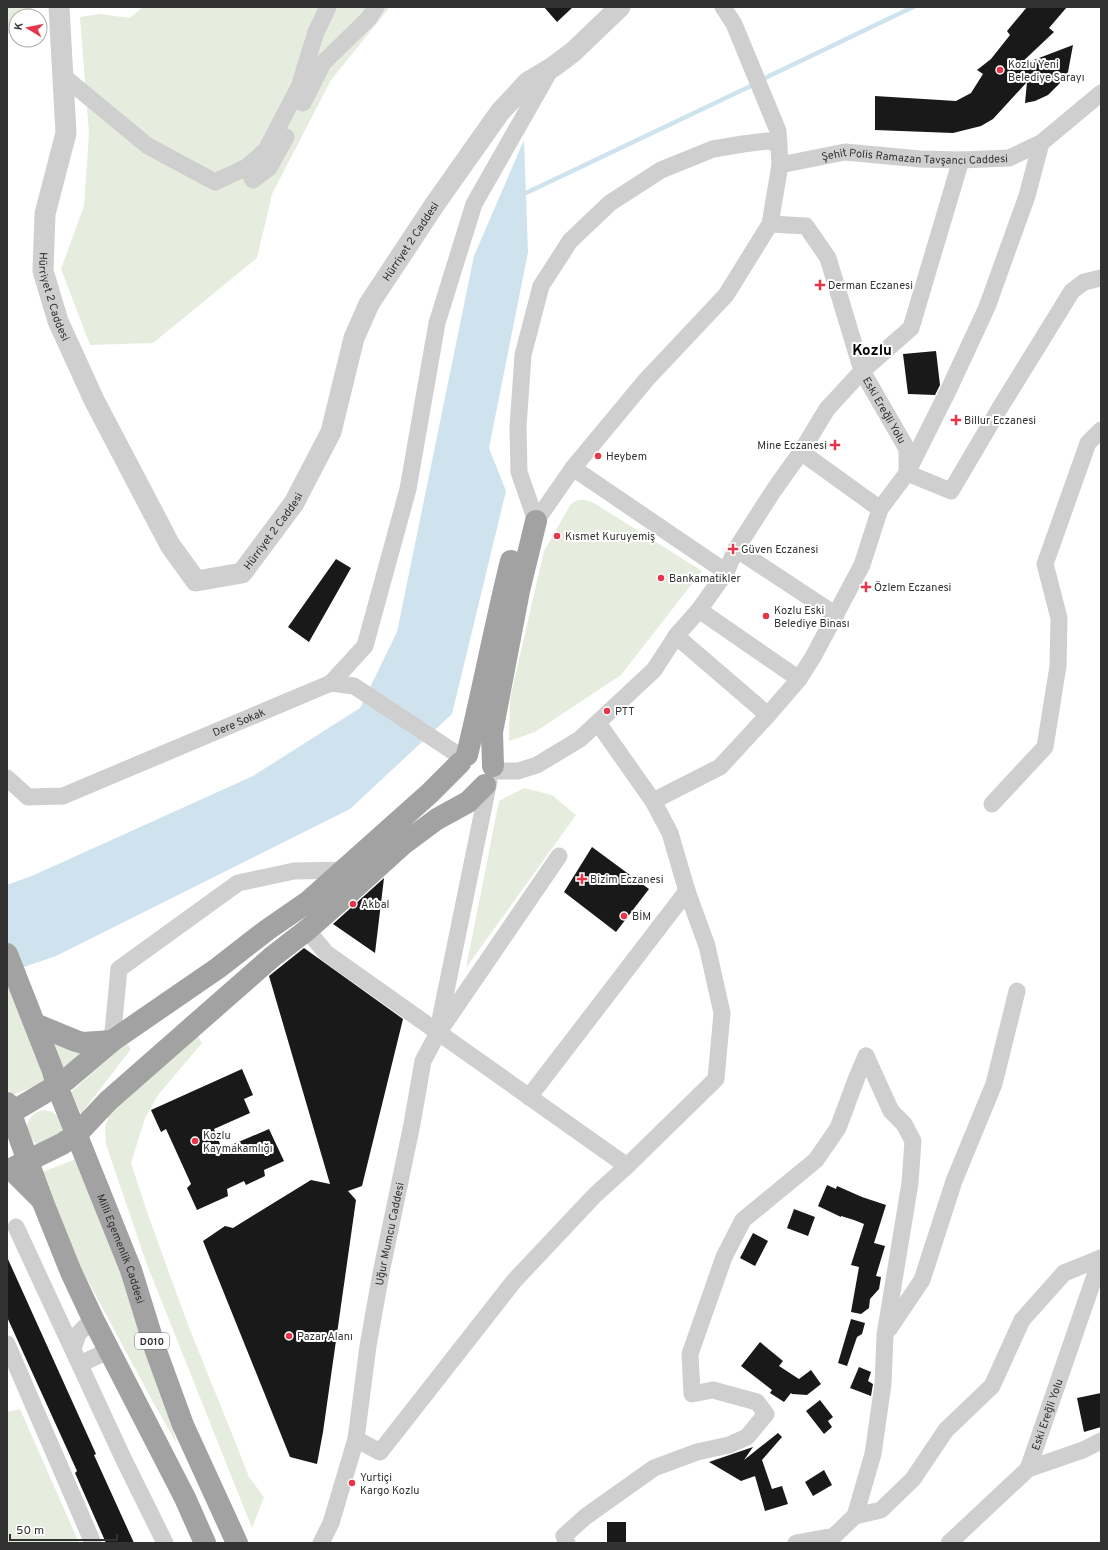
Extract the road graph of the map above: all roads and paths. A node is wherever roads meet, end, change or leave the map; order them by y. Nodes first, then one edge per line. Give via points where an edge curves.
1 (59, 7) edge
2 (328, 7) edge
3 (376, 7) edge
4 (620, 7) edge
5 (723, 7) edge
6 (552, 67) junction
7 (63, 76) junction
8 (1101, 93) edge
9 (779, 137) junction
10 (1041, 143) junction
11 (961, 160) junction
12 (780, 165) junction
13 (247, 167) junction
14 (770, 224) junction
15 (1101, 278) edge
16 (862, 371) junction
17 (1101, 430) edge
18 (801, 452) junction
19 (573, 468) junction
20 (907, 473) junction
21 (880, 509) junction
22 (536, 521) junction
23 (736, 549) junction
24 (726, 572) junction
25 (699, 610) junction
26 (836, 615) junction
27 (676, 636) junction
28 (799, 679) junction
29 (331, 683) junction
30 (768, 715) junction
31 (598, 723) junction
32 (464, 759) junction
33 (490, 776) junction
34 (7, 778) edge
35 (653, 801) junction
36 (992, 804) dead end
37 (559, 856) dead end
38 (345, 870) junction
39 (687, 891) junction
40 (307, 930) junction
41 (7, 954) edge
42 (1018, 991) dead end
43 (31, 1015) junction
44 (438, 1033) junction
45 (112, 1041) junction
46 (58, 1086) junction
47 (529, 1097) junction
48 (108, 1101) junction
49 (8, 1110) edge
50 (77, 1134) junction
51 (87, 1157) junction
52 (16, 1166) edge
53 (627, 1166) junction
54 (16, 1227) dead end
55 (1101, 1258) edge
56 (93, 1319) junction
57 (885, 1335) junction
58 (7, 1344) edge
59 (110, 1350) junction
60 (76, 1357) junction
61 (356, 1439) junction
62 (1101, 1442) edge
63 (1028, 1469) junction
64 (855, 1516) junction
65 (93, 1543) edge
66 (164, 1543) edge
67 (205, 1543) edge
68 (237, 1543) edge
69 (321, 1543) edge
70 (567, 1543) edge
71 (796, 1543) edge
72 (949, 1543) edge

1 - 7 street, Hürriyet 2 Caddesi
2 - 13 street via 316,32 299,87 266,150
3 - 13 street via 369,18 323,63 269,168 253,180
4 - 6 street, Hürriyet 2 Caddesi via 573,52
5 - 9 street via 734,24
6 - 7 street, Hürriyet 2 Caddesi via 528,82 500,112 369,304 354,338 331,432 294,503 242,573 196,581 170,545 94,400 58,321 43,271 45,214 66,133
6 - 29 street via 474,204 437,323 408,489 365,646
7 - 13 street via 148,146 215,182
8 - 10 street, Şehit Polis Ramazan Tavşancı Caddesi
9 - 12 street
9 - 22 street via 713,149 661,170 610,203 570,241 541,286 523,355 518,427 519,472
10 - 11 street, Şehit Polis Ramazan Tavşancı Caddesi via 1009,158
10 - 20 street via 1027,196 987,307
11 - 12 street, Şehit Polis Ramazan Tavşancı Caddesi via 845,152
11 - 16 street via 911,328
12 - 14 street
14 - 16 street, Eski Ereğli Yolu via 806,226 828,258
14 - 19 street via 726,295 646,380
15 - 20 street via 1084,282 1072,291 951,490
16 - 18 street via 827,409
16 - 20 street, Eski Ereğli Yolu via 907,449
17 - 36 street via 1088,443 1045,564 1059,618 1058,666 1045,747
18 - 21 street
18 - 23 street
19 - 22 street
19 - 24 street
20 - 21 street
21 - 26 street via 862,564
22 - 32 highway via 524,533 513,555 480,706
22 - 33 highway via 492,732
23 - 24 street
23 - 26 street
24 - 25 street
25 - 27 street
25 - 28 street
26 - 28 street
27 - 30 street
27 - 31 street via 654,670
28 - 30 street
29 - 32 street via 354,686
29 - 34 street, Dere Sokak via 63,796 28,797
30 - 35 street via 720,766
31 - 33 street via 580,739 537,765
31 - 35 street
32 - 33 highway via 472,753 483,754 491,761
32 - 33 highway via 459,768 464,783 474,787
32 - 38 highway
33 - 40 highway via 468,802 437,819 402,845
33 - 44 street
35 - 39 street via 670,833
37 - 44 street
38 - 45 highway via 218,968
38 - 45 street via 294,871 238,883 119,969
39 - 47 street
39 - 53 street via 707,946 722,1014 716,1080
40 - 44 street via 326,953
40 - 48 highway via 272,957
41 - 43 highway, Milli Egemenlik Caddesi / D010
42 - 57 street via 994,1084 954,1181 922,1280
43 - 45 highway via 76,1041
43 - 46 highway, Milli Egemenlik Caddesi / D010
44 - 47 street
44 - 61 street, Uğur Mumcu Caddesi via 423,1061 368,1346
45 - 46 highway
46 - 49 highway
46 - 50 highway, Milli Egemenlik Caddesi / D010
47 - 53 street
48 - 50 highway
48 - 51 highway via 94,1126
49 - 52 highway
50 - 51 highway, Milli Egemenlik Caddesi / D010
50 - 52 highway
51 - 68 highway, Milli Egemenlik Caddesi / D010 via 131,1270 156,1352 183,1425
52 - 56 highway via 42,1200
53 - 61 street via 594,1196 514,1281 380,1452
54 - 60 street
55 - 63 street, Eski Ereğli Yolu
55 - 64 street via 1064,1273 1022,1320 992,1386 946,1430 913,1479 881,1510
56 - 59 highway
56 - 60 street via 78,1334
57 - 64 street via 883,1384 873,1454
57 - 70 street via 910,1182 913,1141 904,1124 891,1111 866,1056 838,1128 816,1160 743,1220 724,1257 690,1354 692,1394 713,1390 757,1402 766,1414 747,1437 654,1468 564,1536
58 - 65 street
59 - 60 street
59 - 67 highway
60 - 66 street
61 - 69 street, Uğur Mumcu Caddesi via 331,1522
62 - 63 street
63 - 72 street, Eski Ereğli Yolu
64 - 71 street via 834,1536

